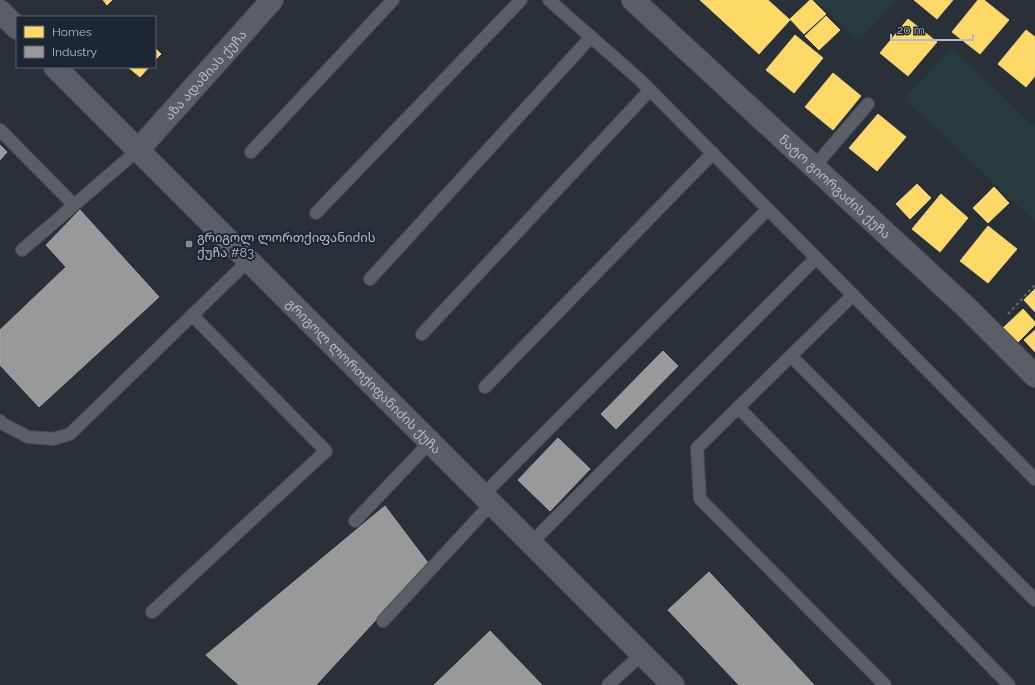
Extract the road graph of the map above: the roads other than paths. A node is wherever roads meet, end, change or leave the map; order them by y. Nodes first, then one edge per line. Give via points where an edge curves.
1 (272, 0) edge
2 (393, 0) edge
3 (521, 0) edge
4 (549, 0) edge
5 (633, 0) edge
6 (0, 11) edge
7 (16, 27) edge
8 (591, 37) junction
9 (57, 68) edge
10 (650, 90) junction
11 (868, 104) dead end
12 (0, 130) edge
13 (138, 150) junction
14 (251, 152) dead end
15 (713, 153) junction
16 (814, 167) junction
17 (74, 205) junction
18 (768, 209) junction
19 (316, 213) dead end
20 (22, 250) dead end
21 (816, 258) junction
22 (248, 261) junction
23 (370, 279) dead end
24 (853, 295) junction
25 (192, 315) junction
26 (422, 334) dead end
27 (792, 356) junction
28 (1035, 376) edge
29 (485, 387) dead end
30 (738, 408) junction
31 (0, 421) edge
32 (430, 442) junction
33 (1035, 479) edge
34 (487, 499) junction
35 (355, 521) dead end
36 (531, 543) junction
37 (1035, 600) edge
38 (152, 612) dead end
39 (383, 621) dead end
40 (642, 654) junction
41 (608, 685) edge
42 (673, 685) edge
43 (885, 685) edge
44 (1009, 685) edge

1 - 13 street, აზა ადამიას ქუჩა
2 - 14 lane
3 - 19 lane
4 - 8 lane
5 - 16 street, ნატო გიორგაძის ქუჩა
6 - 7 street
8 - 10 lane
8 - 23 lane
9 - 13 street, გრიგოლ ლორთქიფანიძის ქუჩა
10 - 15 lane
10 - 26 lane
11 - 16 lane
12 - 17 lane
13 - 17 lane
13 - 22 street, გრიგოლ ლორთქიფანიძის ქუჩა
15 - 18 lane
15 - 29 lane
16 - 28 street, ნატო გიორგაძის ქუჩა via 967,308
17 - 20 lane
18 - 21 lane
18 - 34 lane
21 - 24 lane
21 - 36 lane
22 - 25 lane
22 - 32 street, გრიგოლ ლორთქიფანიძის ქუჩა
24 - 27 lane
24 - 33 lane
25 - 31 lane via 70,434 53,438 28,437
25 - 38 lane via 326,451
27 - 30 lane
27 - 37 lane
30 - 43 lane via 697,448 700,499
30 - 44 lane
32 - 34 street, გრიგოლ ლორთქიფანიძის ქუჩა
32 - 35 lane
34 - 36 street, გრიგოლ ლორთქიფანიძის ქუჩა
34 - 39 lane
36 - 40 street, გრიგოლ ლორთქიფანიძის ქუჩა
40 - 41 lane
40 - 42 street, გრიგოლ ლორთქიფანიძის ქუჩა

